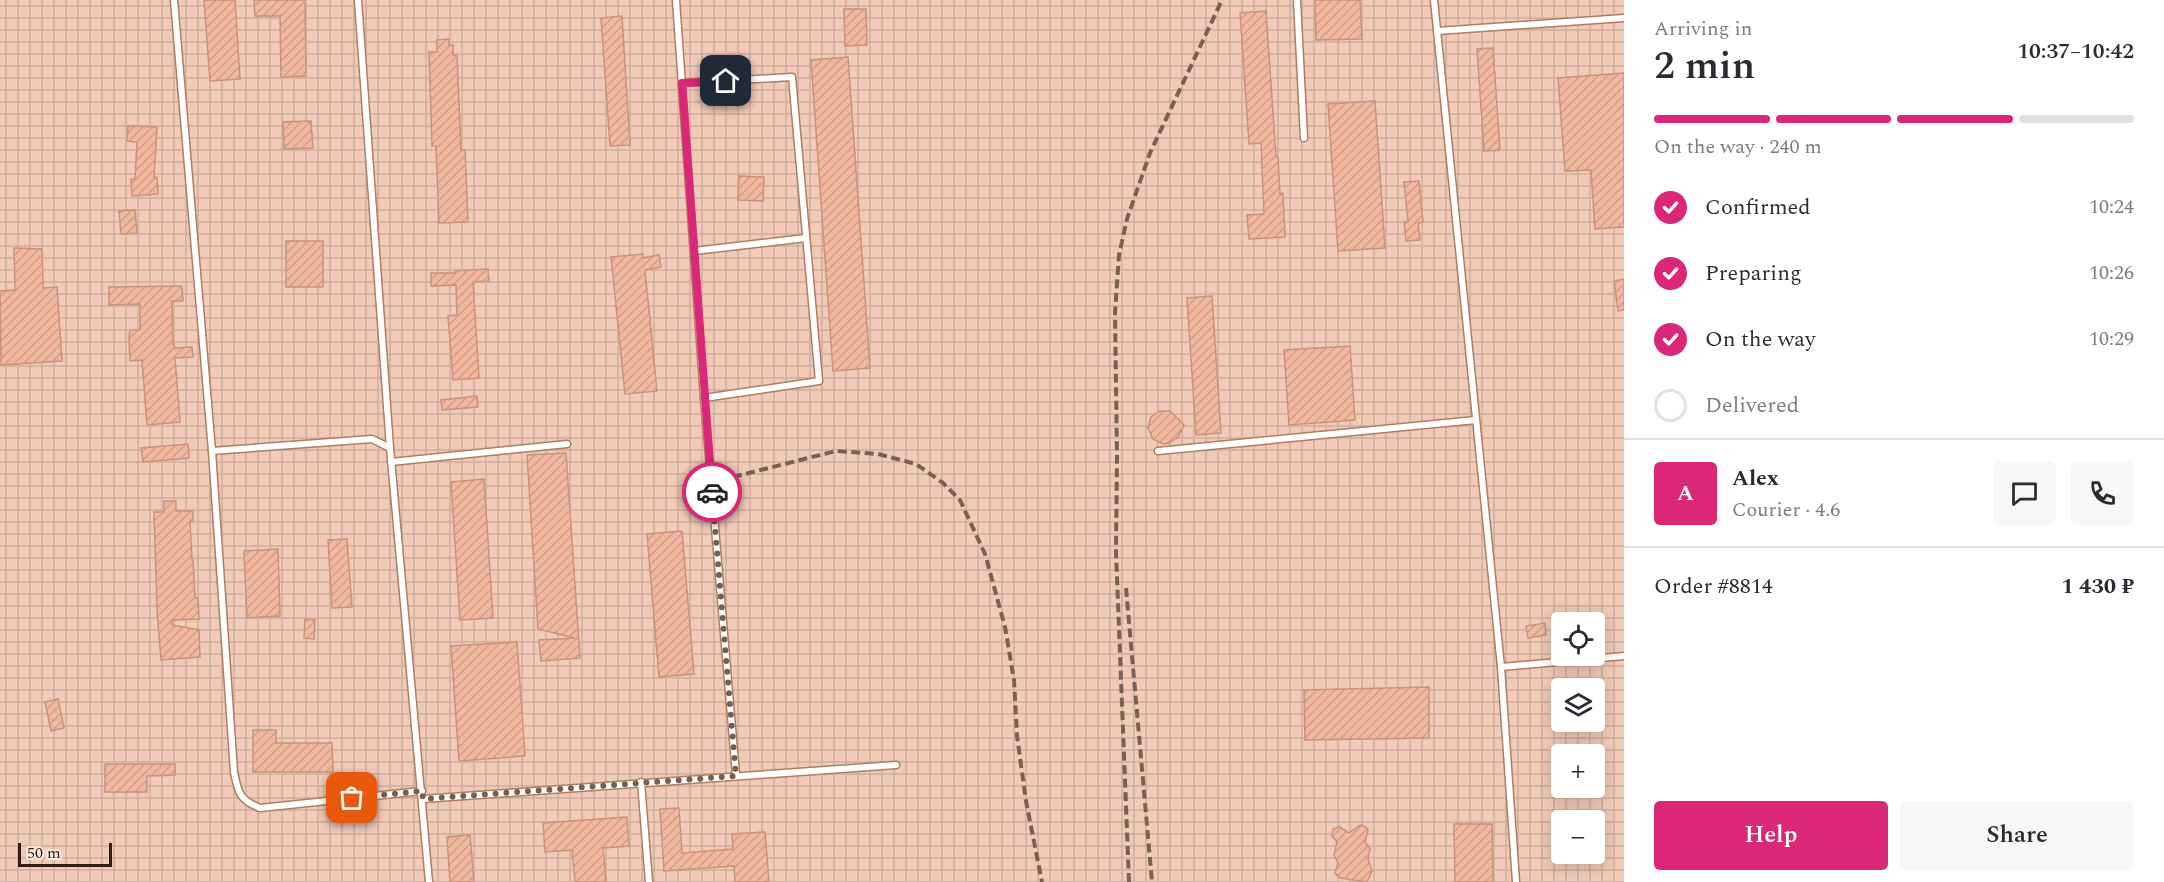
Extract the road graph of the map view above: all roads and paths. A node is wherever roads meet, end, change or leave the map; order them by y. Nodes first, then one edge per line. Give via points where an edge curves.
1 (174, 0) edge
2 (358, 0) edge
3 (675, 0) edge
4 (1297, 0) edge
5 (1434, 0) edge
6 (1624, 18) edge
7 (1437, 31) junction
8 (682, 83) junction
9 (1304, 138) dead end
10 (806, 238) junction
11 (694, 251) junction
12 (705, 398) junction
13 (1476, 420) junction
14 (567, 444) dead end
15 (390, 448) junction
16 (212, 451) junction
17 (1158, 451) dead end
18 (392, 462) junction
19 (1624, 656) edge
20 (1501, 667) junction
21 (896, 765) dead end
22 (736, 776) junction
23 (641, 782) junction
24 (422, 791) junction
25 (423, 799) junction
26 (429, 882) edge
27 (649, 882) edge
28 (1516, 882) edge

1 - 16 lane
2 - 15 lane
3 - 8 lane
4 - 9 lane
5 - 7 lane
6 - 7 lane
7 - 13 lane
8 - 10 lane via 792,77
8 - 11 lane
10 - 11 lane
10 - 12 lane via 819,381
11 - 12 lane
12 - 22 lane
13 - 17 lane
13 - 20 lane
14 - 18 lane
15 - 16 lane via 372,439
15 - 18 lane
16 - 24 lane via 234,772 239,793 249,804 260,808
18 - 24 lane
19 - 20 lane
20 - 28 lane
21 - 22 lane
22 - 23 lane
23 - 25 lane
23 - 27 lane
24 - 25 lane
25 - 26 lane

